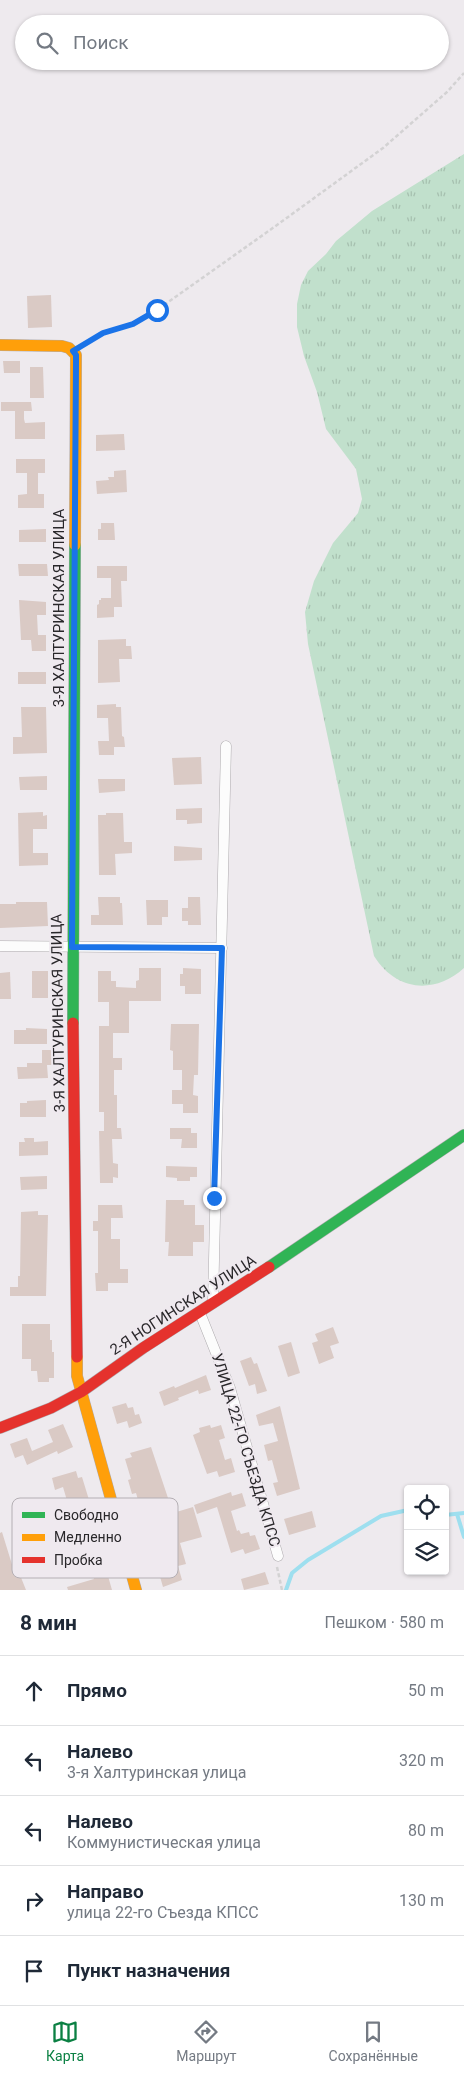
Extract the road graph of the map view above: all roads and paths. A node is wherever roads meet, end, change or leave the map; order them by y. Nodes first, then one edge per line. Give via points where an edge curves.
1 (464, 72) edge
2 (0, 345) edge
3 (68, 348) junction
4 (226, 746) dead end
5 (0, 946) edge
6 (72, 947) junction
7 (222, 948) junction
8 (464, 1135) edge
9 (213, 1303) junction
10 (200, 1313) junction
11 (81, 1392) junction
12 (0, 1428) edge
13 (110, 1498) edge
14 (278, 1556) joint
15 (282, 1590) edge

1 - 3 path via 447,92 383,148 157,310 133,324
2 - 3 street
3 - 6 street, 3-Я ХАЛТУРИНСКАЯ УЛИЦА via 76,355
4 - 7 street
5 - 6 street
6 - 7 street
6 - 11 street, 3-Я ХАЛТУРИНСКАЯ УЛИЦА via 77,1376
7 - 9 street
8 - 9 street, 2-Я НОГИНСКАЯ УЛИЦА
9 - 10 street, 2-Я НОГИНСКАЯ УЛИЦА
10 - 11 street, 2-Я НОГИНСКАЯ УЛИЦА
10 - 14 street, УЛИЦА 22-ГО СЪЕЗДА КПСС via 230,1388
11 - 12 street, 2-Я НОГИНСКАЯ УЛИЦА
11 - 13 street, 3-Я ХАЛТУРИНСКАЯ УЛИЦА
14 - 15 path, УЛИЦА 22-ГО СЪЕЗДА КПСС via 277,1570

